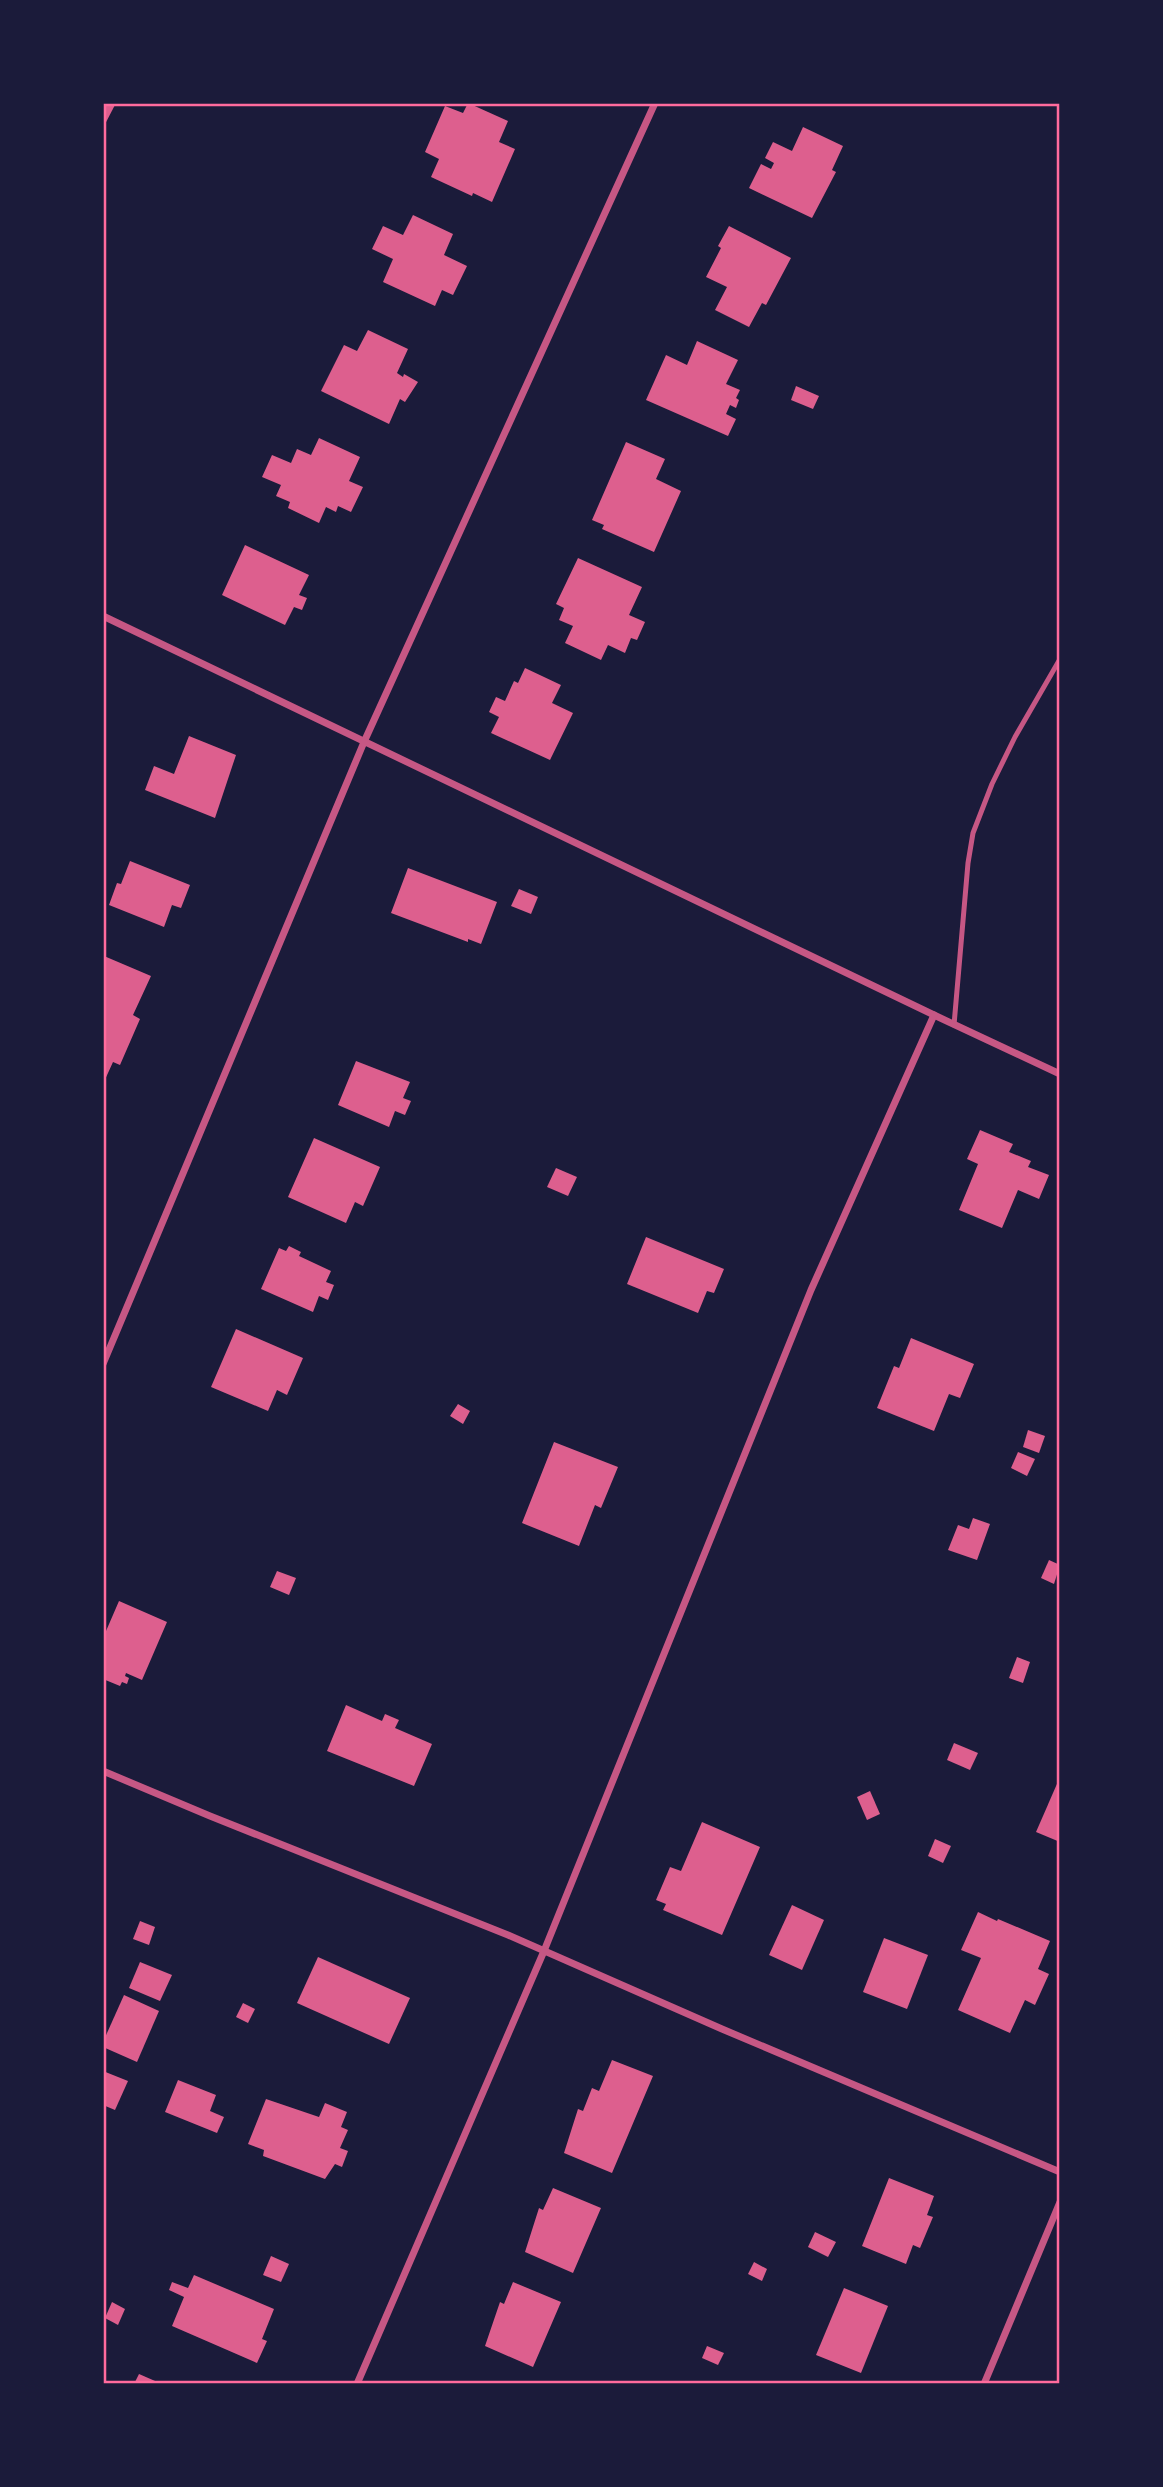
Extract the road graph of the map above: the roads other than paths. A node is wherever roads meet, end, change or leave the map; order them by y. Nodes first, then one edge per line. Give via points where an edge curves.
1 (655, 103) edge
2 (103, 616) edge
3 (1060, 659) edge
4 (364, 742) junction
5 (934, 1015) junction
6 (954, 1025) junction
7 (1060, 1074) edge
8 (103, 1364) edge
9 (103, 1770) edge
10 (544, 1951) junction
11 (1060, 2172) edge
12 (1060, 2202) edge
13 (357, 2384) edge
14 (984, 2384) edge

1 - 4 street
2 - 4 street
3 - 6 lane via 1015,737 973,833
4 - 5 street
4 - 8 street
5 - 6 street
5 - 10 street via 811,1290
6 - 7 street
9 - 10 street
10 - 11 street
10 - 13 street
12 - 14 street

